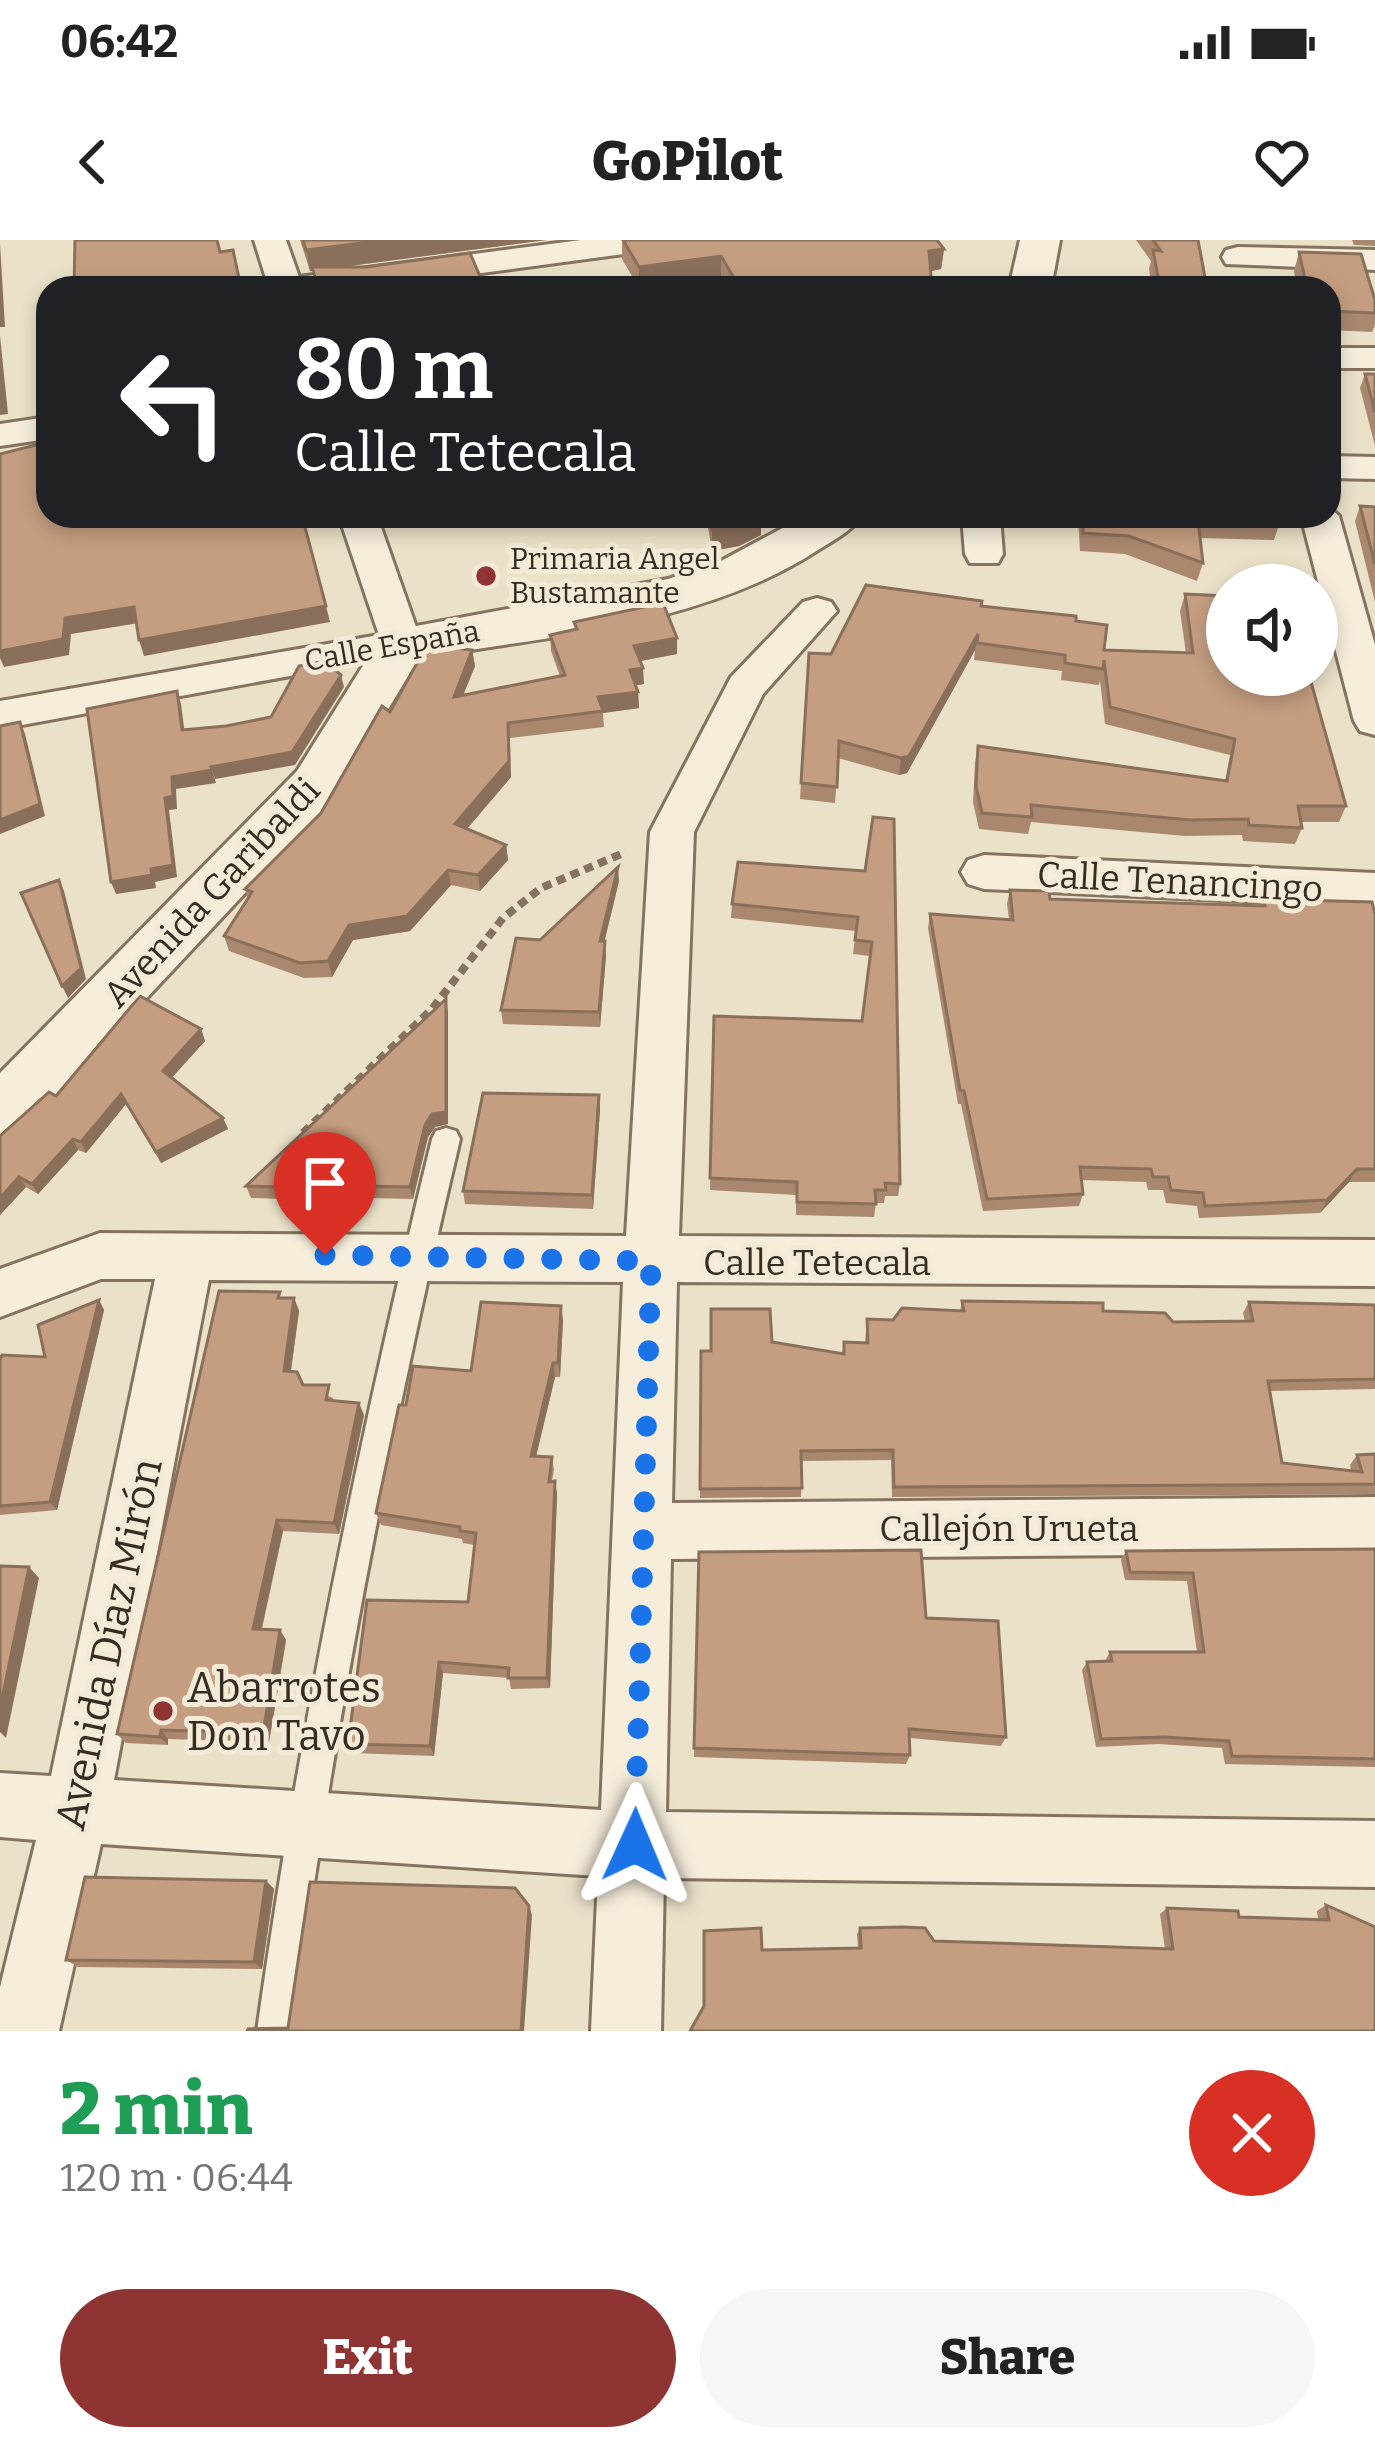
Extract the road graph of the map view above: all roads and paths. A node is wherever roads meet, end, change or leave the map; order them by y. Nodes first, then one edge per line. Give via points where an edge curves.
1 (270, 240) edge
2 (654, 240) edge
3 (1040, 240) edge
4 (1375, 260) edge
5 (1241, 262) edge
6 (285, 276) edge
7 (381, 276) edge
8 (1032, 276) edge
9 (1341, 358) edge
10 (1375, 358) edge
11 (36, 430) edge
12 (0, 435) edge
13 (1341, 467) edge
14 (1375, 468) edge
15 (362, 528) edge
16 (818, 528) edge
17 (1326, 528) edge
18 (1357, 590) edge
19 (818, 611) dead end
20 (402, 644) junction
21 (0, 715) edge
22 (1375, 721) edge
23 (672, 832) junction
24 (984, 872) dead end
25 (1375, 890) edge
26 (0, 1113) edge
27 (302, 1135) edge
28 (446, 1139) dead end
29 (187, 1256) junction
30 (417, 1256) junction
31 (651, 1261) junction
32 (1375, 1263) edge
33 (0, 1293) edge
34 (1375, 1525) edge
35 (642, 1532) junction
36 (0, 1805) edge
37 (76, 1809) junction
38 (301, 1823) junction
39 (635, 1845) junction
40 (1375, 1854) edge
41 (24, 2031) edge
42 (275, 2031) edge
43 (626, 2031) edge

1 - 6 street
2 - 7 street
3 - 8 street
4 - 5 street
9 - 10 street
11 - 12 street
13 - 14 street
15 - 20 street
16 - 20 street, Calle España via 740,575 665,598
17 - 18 street
18 - 22 street
19 - 23 street via 746,687
20 - 21 street, Calle España
20 - 26 street, Avenida Garibaldi via 316,784
23 - 27 path via 541,888 503,918 432,1009
23 - 31 street
24 - 25 street, Calle Tenancingo
28 - 30 lane
29 - 30 street, Calle Tetecala
29 - 33 street, Calle Tetecala via 100,1256
29 - 37 street, Avenida Díaz Mirón
30 - 31 street, Calle Tetecala
30 - 38 lane
31 - 32 street, Calle Tetecala
31 - 35 street
34 - 35 street, Callejón Urueta
35 - 39 street
36 - 37 street
37 - 38 street
37 - 41 street, Avenida Díaz Mirón
38 - 39 street
38 - 42 lane
39 - 40 street
39 - 43 street

